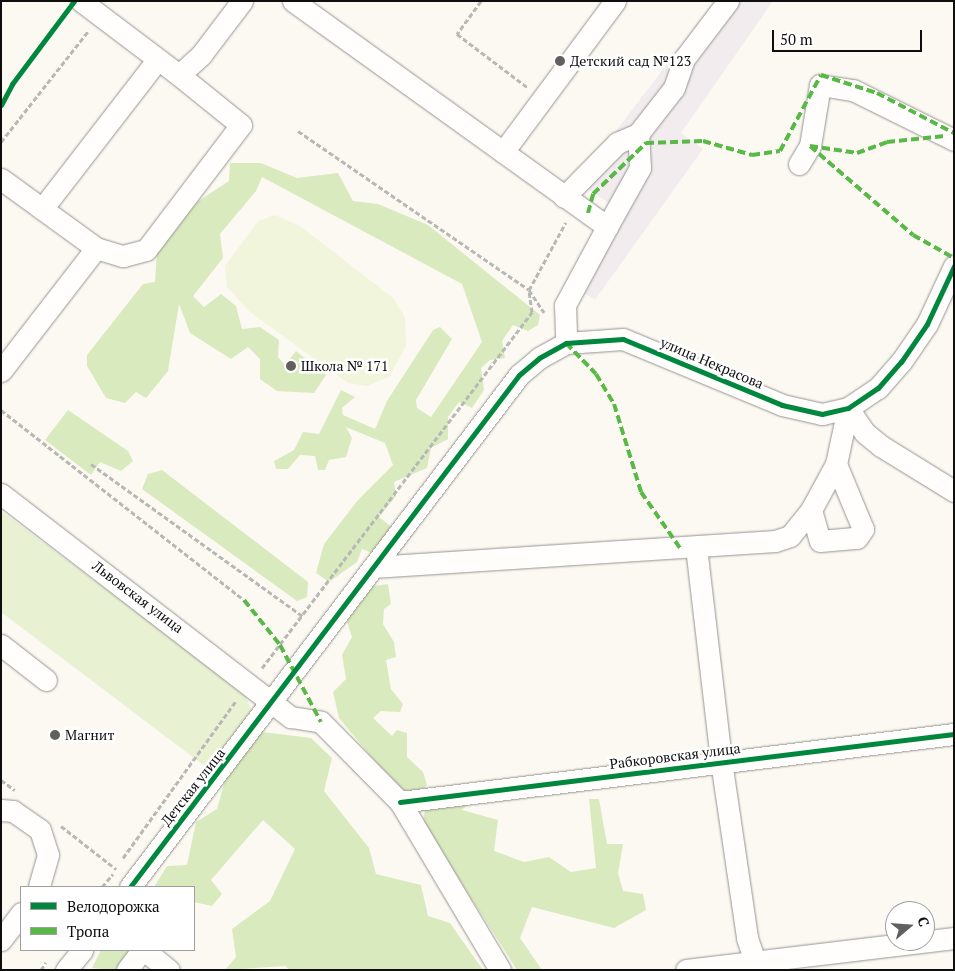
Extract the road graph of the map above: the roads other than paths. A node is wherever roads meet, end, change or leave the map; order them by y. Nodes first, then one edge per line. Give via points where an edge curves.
1 (81, 1) edge
2 (242, 1) edge
3 (293, 1) edge
4 (616, 1) edge
5 (728, 1) edge
6 (157, 60) junction
7 (179, 75) junction
8 (638, 134) junction
9 (954, 140) edge
10 (503, 152) junction
11 (799, 164) dead end
12 (3, 182) edge
13 (570, 200) junction
14 (42, 209) junction
15 (607, 227) junction
16 (96, 248) junction
17 (954, 266) edge
18 (566, 343) junction
19 (1, 371) edge
20 (848, 408) junction
21 (836, 464) junction
22 (954, 491) edge
23 (1, 494) edge
24 (812, 510) junction
25 (696, 547) junction
26 (373, 567) junction
27 (1, 645) edge
28 (46, 680) dead end
29 (274, 700) junction
30 (954, 734) edge
31 (721, 761) junction
32 (400, 802) junction
33 (1, 810) edge
34 (39, 886) edge
35 (131, 886) edge
36 (20, 914) edge
37 (954, 938) edge
38 (1, 940) edge
39 (81, 951) edge
40 (142, 951) edge
41 (144, 951) edge
42 (757, 966) edge
43 (66, 970) edge
44 (127, 970) edge
45 (169, 970) edge
46 (500, 970) edge
47 (686, 970) edge

1 - 6 street
2 - 7 street via 201,55
3 - 10 street
4 - 10 street
5 - 8 street via 684,59 674,88
6 - 7 street
6 - 14 street
7 - 16 street via 241,125 146,250 123,256
8 - 13 street via 616,143
8 - 15 street via 640,168
9 - 11 street via 860,92 820,84 810,146
10 - 13 street
12 - 14 street
13 - 15 street
14 - 16 street
15 - 18 street via 565,305
16 - 19 street
17 - 20 street via 927,324 901,362 878,388
18 - 20 street, улица Некрасова via 623,339 782,405 822,414
18 - 26 street, Детская улица via 519,375
20 - 21 street
20 - 22 street via 865,433 880,446
21 - 24 street
21 - 24 street via 863,529 857,538 820,540
23 - 29 street, Львовская улица
24 - 25 street via 790,536 775,541
25 - 26 street
25 - 31 street
26 - 29 street, Детская улица
27 - 28 street
29 - 32 street, Львовская улица via 291,717 320,722
29 - 35 street, Детская улица
30 - 31 street, Рабкоровская улица
31 - 32 street, Рабкоровская улица
31 - 42 street via 747,938
32 - 46 street, Львовская улица
33 - 34 street via 12,811 40,830 48,855
36 - 38 street
37 - 42 street
39 - 43 street
40 - 44 street
41 - 45 street
42 - 47 street

